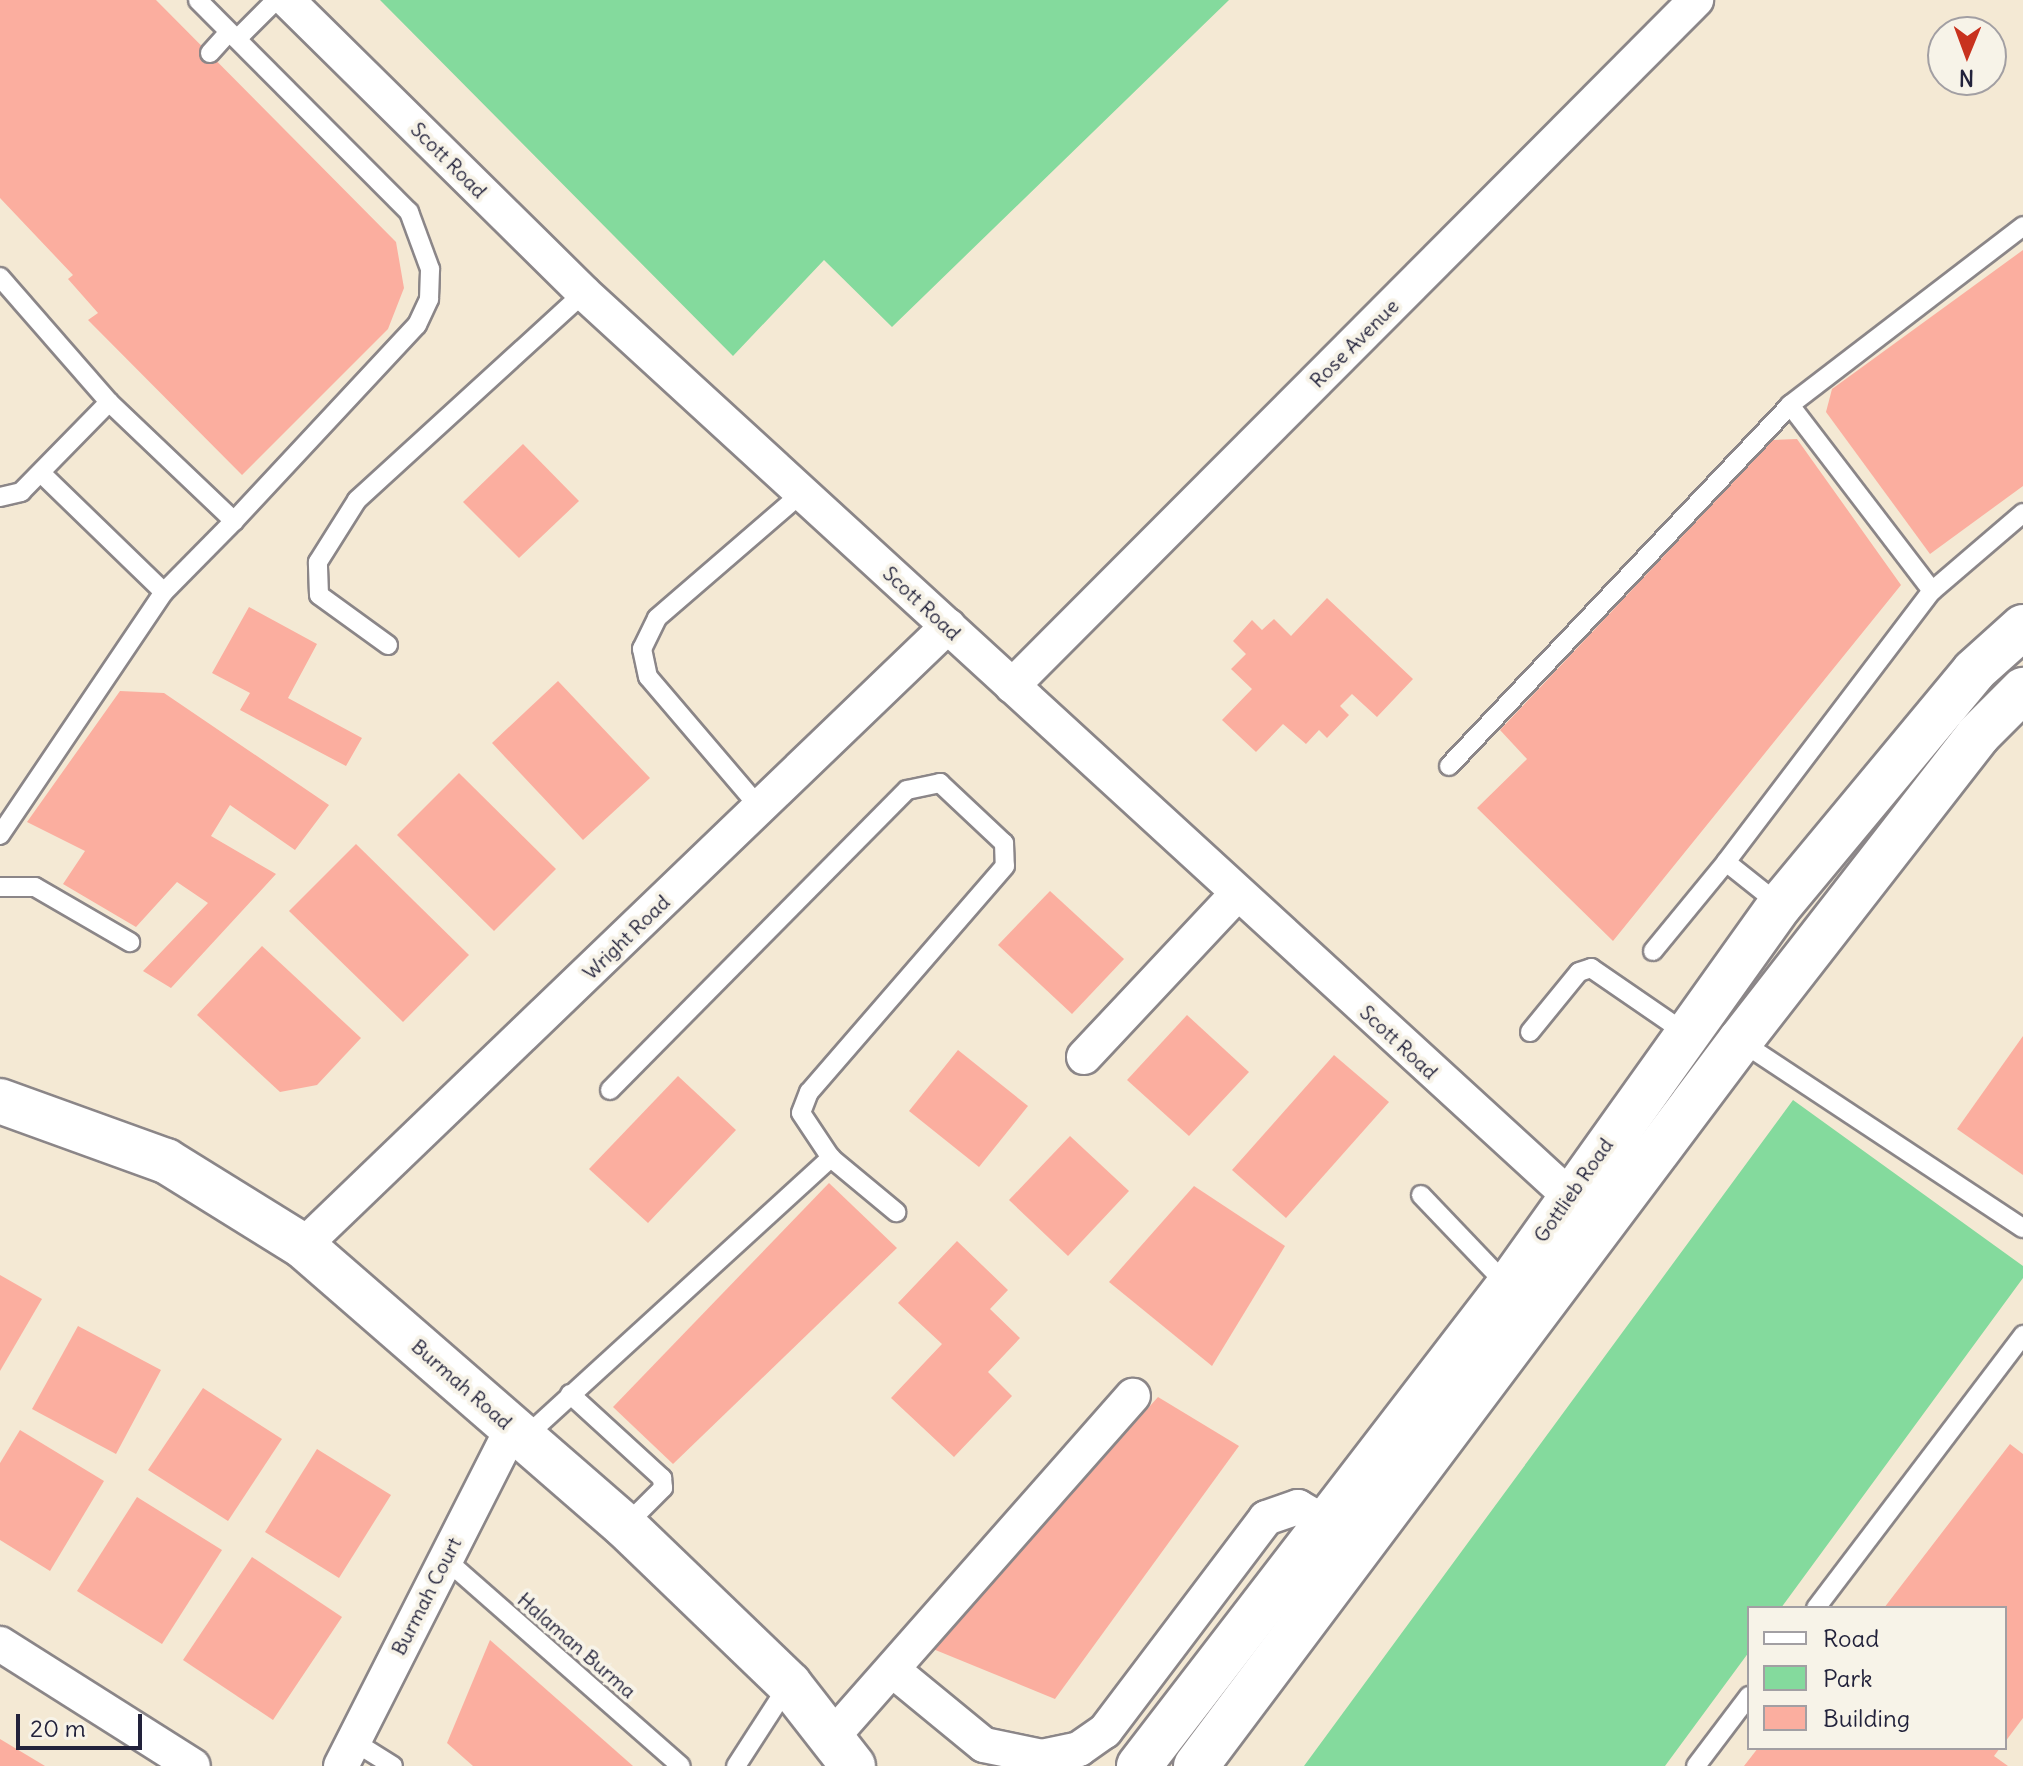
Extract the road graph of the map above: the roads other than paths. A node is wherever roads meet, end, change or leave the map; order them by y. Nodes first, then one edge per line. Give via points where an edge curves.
1 (198, 0) edge
2 (276, 0) edge
3 (287, 0) edge
4 (1696, 0) edge
5 (228, 30) junction
6 (210, 53) dead end
7 (2023, 226) edge
8 (0, 277) edge
9 (584, 293) junction
10 (109, 402) junction
11 (1790, 405) junction
12 (41, 473) junction
13 (802, 493) junction
14 (0, 497) edge
15 (2023, 513) edge
16 (234, 521) junction
17 (1932, 591) junction
18 (164, 592) junction
19 (948, 626) junction
20 (2023, 627) edge
21 (388, 645) dead end
22 (1012, 686) junction
23 (2002, 691) edge
24 (1449, 766) dead end
25 (760, 808) junction
26 (0, 835) edge
27 (1726, 862) junction
28 (0, 887) edge
29 (1238, 893) junction
30 (1780, 905) junction
31 (130, 942) dead end
32 (1653, 951) dead end
33 (1530, 1032) dead end
34 (1684, 1032) junction
35 (1740, 1041) junction
36 (1084, 1057) dead end
37 (610, 1090) dead end
38 (0, 1101) edge
39 (831, 1158) junction
40 (1421, 1195) dead end
41 (1566, 1196) junction
42 (896, 1212) dead end
43 (1605, 1225) junction
44 (2023, 1228) edge
45 (303, 1246) junction
46 (1508, 1286) junction
47 (2023, 1335) edge
48 (570, 1394) junction
49 (1133, 1396) dead end
50 (518, 1432) junction
51 (1329, 1525) junction
52 (625, 1526) junction
53 (444, 1558) junction
54 (1818, 1606) edge
55 (0, 1644) edge
56 (895, 1672) junction
57 (789, 1684) junction
58 (1747, 1699) edge
59 (842, 1752) edge
60 (347, 1753) edge
61 (193, 1766) edge
62 (393, 1766) edge
63 (681, 1766) edge
64 (736, 1766) edge
65 (1139, 1766) edge
66 (1196, 1766) edge
67 (1696, 1766) edge

1 - 5 lane
2 - 5 lane
3 - 9 street, Scott Road
4 - 22 street, Rose Avenue
5 - 6 lane
5 - 16 lane via 409,212 430,269 429,299 417,325
7 - 11 lane
8 - 10 lane
9 - 13 street, Scott Road
9 - 21 lane via 357,500 318,562 319,595
10 - 12 lane
10 - 16 lane
11 - 17 lane
11 - 24 lane
12 - 14 lane via 21,492
12 - 18 lane
13 - 19 street, Scott Road
13 - 25 lane via 657,618 642,649 648,677
15 - 17 lane
16 - 18 lane
17 - 27 lane
18 - 26 lane
19 - 22 street, Scott Road
19 - 25 street, Wright Road
20 - 23 main road, Gottlieb Road
22 - 29 street, Scott Road
23 - 30 main road, Gottlieb Road
23 - 35 main road, Gottlieb Road
25 - 45 street, Wright Road
27 - 30 lane
27 - 32 lane
28 - 31 lane via 35,887
29 - 36 street
29 - 41 street, Scott Road
30 - 34 main road, Gottlieb Road
33 - 34 lane via 1579,972 1591,968
34 - 41 main road, Gottlieb Road
35 - 43 main road, Gottlieb Road
35 - 44 lane
37 - 39 lane via 907,790 940,783 1004,843 1005,866 802,1102 803,1124
38 - 45 main road, Burmah Road via 166,1161
39 - 42 lane
39 - 48 lane
40 - 46 lane
41 - 43 street, Scott Road
41 - 46 main road, Gottlieb Road
43 - 66 main road, Gottlieb Road
45 - 50 main road, Burmah Road
46 - 51 main road, Gottlieb Road
47 - 54 lane
48 - 50 lane
48 - 52 lane via 662,1478 663,1488
49 - 56 street
50 - 52 main road, Burmah Road
50 - 53 street, Burmah Court
51 - 56 street via 1298,1507 1266,1518 1105,1731 1079,1749 1042,1757 984,1745
51 - 65 main road, Gottlieb Road
52 - 57 main road, Burmah Road
53 - 60 street, Burmah Court
53 - 63 lane, Halaman Burma
55 - 61 street
56 - 59 street
57 - 59 main road, Burmah Road
57 - 64 lane
58 - 67 lane
60 - 62 lane

